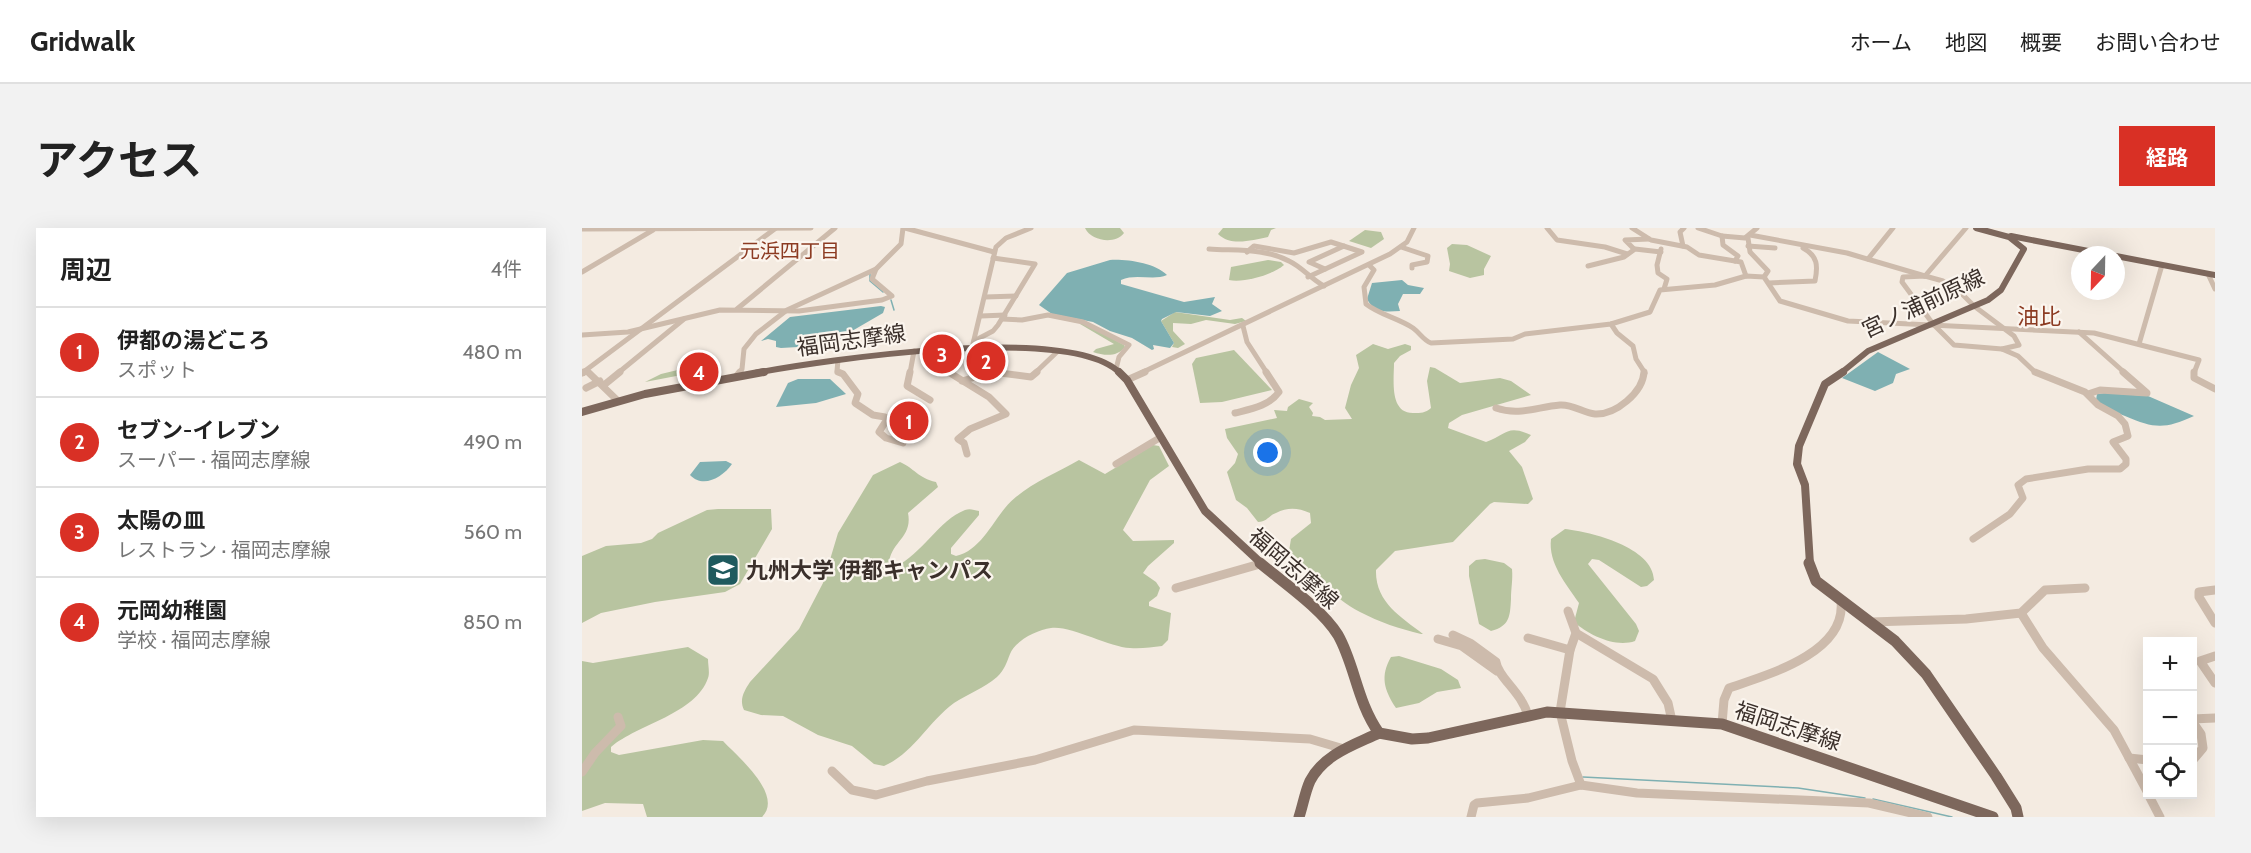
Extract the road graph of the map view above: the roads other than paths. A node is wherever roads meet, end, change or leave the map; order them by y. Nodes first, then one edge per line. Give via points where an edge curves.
1 (655, 228) edge
2 (775, 228) edge
3 (811, 228) edge
4 (835, 228) edge
5 (904, 228) edge
6 (1031, 228) edge
7 (1414, 228) edge
8 (1547, 228) edge
9 (1632, 228) edge
10 (1684, 228) edge
11 (1698, 228) edge
12 (1757, 228) edge
13 (1893, 228) edge
14 (1966, 228) edge
15 (1976, 228) edge
16 (582, 229) edge
17 (1722, 236) junction
18 (1749, 236) junction
19 (2006, 236) junction
20 (1649, 239) junction
21 (1662, 244) junction
22 (1798, 244) junction
23 (1344, 246) junction
24 (1683, 246) junction
25 (1748, 246) junction
26 (1401, 247) junction
27 (1775, 248) dead end
28 (2071, 248) edge
29 (1209, 249) dead end
30 (1634, 249) junction
31 (1247, 252) junction
32 (1661, 252) junction
33 (1627, 254) junction
34 (994, 255) junction
35 (1703, 255) junction
36 (1752, 257) junction
37 (2125, 258) edge
38 (1739, 259) junction
39 (1868, 259) junction
40 (1709, 261) dead end
41 (2162, 265) junction
42 (1369, 266) junction
43 (1588, 266) dead end
44 (1412, 268) dead end
45 (876, 269) junction
46 (1325, 269) junction
47 (582, 272) edge
48 (2211, 274) edge
49 (1746, 276) junction
50 (1925, 276) junction
51 (1308, 277) junction
52 (1764, 277) junction
53 (1769, 283) junction
54 (1324, 286) junction
55 (1664, 289) junction
56 (2215, 289) edge
57 (1016, 296) junction
58 (985, 297) junction
59 (1974, 306) junction
60 (737, 309) junction
61 (788, 310) junction
62 (981, 316) junction
63 (687, 317) junction
64 (1003, 317) junction
65 (1611, 324) junction
66 (1933, 324) junction
67 (1243, 326) junction
68 (2001, 327) junction
69 (639, 329) junction
70 (2079, 332) junction
71 (582, 335) edge
72 (973, 344) junction
73 (2139, 344) junction
74 (2002, 349) junction
75 (914, 351) junction
76 (1058, 351) junction
77 (838, 360) junction
78 (1116, 369) junction
79 (584, 372) edge
80 (736, 377) junction
81 (1127, 380) junction
82 (962, 381) junction
83 (602, 383) junction
84 (586, 388) dead end
85 (2215, 389) edge
86 (2088, 394) junction
87 (617, 400) junction
88 (930, 400) dead end
89 (1496, 408) dead end
90 (582, 412) edge
91 (1236, 413) dead end
92 (1161, 437) junction
93 (903, 443) dead end
94 (967, 454) dead end
95 (1116, 464) dead end
96 (1973, 539) dead end
97 (1260, 564) junction
98 (1176, 588) dead end
99 (2085, 588) dead end
100 (2215, 590) edge
101 (1841, 602) junction
102 (1568, 611) dead end
103 (2020, 613) junction
104 (1869, 622) junction
105 (2215, 623) edge
106 (1576, 633) junction
107 (1453, 635) dead end
108 (1528, 638) dead end
109 (1438, 639) dead end
110 (1570, 650) junction
111 (2215, 656) edge
112 (1497, 671) junction
113 (2215, 683) edge
114 (1560, 712) junction
115 (1528, 716) junction
116 (618, 717) dead end
117 (2215, 718) edge
118 (2197, 720) edge
119 (1672, 721) junction
120 (1722, 724) junction
121 (2197, 726) edge
122 (1379, 733) junction
123 (1344, 749) junction
124 (2197, 756) edge
125 (2129, 758) junction
126 (2143, 759) edge
127 (832, 771) dead end
128 (582, 772) edge
129 (1581, 785) junction
130 (2143, 785) edge
131 (2151, 799) edge
132 (1299, 817) edge
133 (1471, 817) edge
134 (1928, 817) edge
135 (1993, 817) edge
136 (2018, 817) edge
137 (2160, 817) edge

1 - 2 street
1 - 16 street
1 - 47 street
2 - 3 street
2 - 69 street
4 - 60 street
5 - 34 street
5 - 45 street via 901,244
6 - 34 street via 999,243
7 - 26 street
8 - 33 street via 1557,240
9 - 20 street
10 - 24 street via 1680,232
11 - 17 street
12 - 18 street
13 - 39 street
14 - 50 street
15 - 19 main road, 宮ノ浦前原線
17 - 18 street
17 - 38 street via 1723,245
18 - 22 street
18 - 25 street
19 - 28 main road
19 - 59 main road, 宮ノ浦前原線 via 2020,243 2023,252 2001,290
20 - 21 street
20 - 30 street via 1625,240
21 - 24 street
21 - 32 street
22 - 39 street
22 - 53 street via 1817,258 1815,281
23 - 31 street via 1331,242 1293,254 1254,246
23 - 46 street via 1309,262
23 - 46 street via 1362,252
24 - 35 street
25 - 27 street
25 - 36 street
26 - 42 street
26 - 44 street via 1428,256 1427,262
29 - 31 street
30 - 32 street
30 - 33 street
31 - 51 street via 1287,260
32 - 55 street via 1657,265 1658,273 1666,279
33 - 43 street
34 - 57 street via 1035,263
34 - 58 street
35 - 38 street
35 - 40 street
36 - 38 street
36 - 52 street via 1767,267
37 - 41 main road
38 - 49 street
39 - 50 street
41 - 48 main road
41 - 73 street
42 - 54 street
42 - 65 street via 1374,270 1364,287 1366,304 1410,326 1431,343 1513,339 1525,334
45 - 61 street
45 - 61 street via 872,279 892,296
46 - 51 street
48 - 56 street
49 - 52 street
49 - 55 street via 1714,285
50 - 59 street via 1956,288
50 - 66 street via 1901,279
51 - 54 street
52 - 53 street
53 - 66 street via 1775,297 1786,305 1842,320
54 - 67 street
55 - 65 street via 1657,294 1650,312
57 - 58 street
57 - 64 street
58 - 62 street
59 - 66 main road, 宮ノ浦前原線
59 - 68 street
60 - 61 street
60 - 63 street
61 - 80 street via 750,340
62 - 64 street
62 - 72 street
63 - 69 street
63 - 83 street
64 - 72 street via 993,331
64 - 78 street via 1022,320 1048,315 1089,324 1129,345 1119,357
65 - 89 street via 1633,346 1645,373 1626,401 1598,414 1571,404 1513,413
66 - 68 street
66 - 74 street via 1954,345
66 - 101 main road, 宮ノ浦前原線 via 1868,351 1825,384 1799,446 1797,464 1805,484 1809,562 1816,581
67 - 81 street
67 - 91 street via 1247,342 1279,392 1276,398
68 - 70 street
68 - 74 street via 2019,345
69 - 71 street
69 - 79 street
70 - 73 street
70 - 86 street via 2147,393 2100,390
72 - 75 main road, 福岡志摩線
72 - 76 main road, 福岡志摩線
72 - 82 street via 950,374
73 - 85 street via 2199,360 2194,378
74 - 86 street via 2018,356 2036,373
75 - 77 main road, 福岡志摩線
75 - 88 street via 907,386
76 - 78 main road, 福岡志摩線 via 1085,355
76 - 82 street via 1031,377 992,372
77 - 80 main road, 福岡志摩線
77 - 93 street via 837,371 858,394 855,403 873,415 885,417 879,432
78 - 81 main road, 福岡志摩線
79 - 83 street
80 - 87 main road, 福岡志摩線
81 - 92 main road, 福岡志摩線
82 - 94 street via 989,397 1006,414 970,429 958,439 964,443
83 - 84 street
83 - 87 street
86 - 96 street via 2125,424 2128,436 2113,442 2126,464 2120,468 2077,470 2026,479 2018,485 2023,498 2018,510
87 - 90 main road, 福岡志摩線
92 - 95 street
92 - 97 main road, 福岡志摩線 via 1205,511
97 - 98 street via 1198,585
97 - 122 main road, 福岡志摩線 via 1325,618 1338,636 1368,717
99 - 103 street via 2045,590
100 - 105 street via 2199,592
101 - 104 main road, 宮ノ浦前原線
101 - 120 street via 1838,627 1823,644 1781,671 1729,688
102 - 106 street
103 - 104 street
103 - 125 street via 2043,648 2114,730
104 - 136 main road, 宮ノ浦前原線 via 1895,641 1926,674 1996,776
106 - 110 street
106 - 119 street via 1653,679 1668,703
107 - 112 street via 1494,660
108 - 110 street
109 - 112 street via 1463,646
110 - 114 street
111 - 113 street via 2200,661
112 - 115 street via 1518,690
114 - 115 main road, 福岡志摩線
114 - 119 main road, 福岡志摩線
114 - 129 street
115 - 122 main road, 福岡志摩線 via 1428,738
116 - 128 street via 621,726
117 - 118 street
119 - 120 main road, 福岡志摩線
120 - 135 main road, 福岡志摩線
121 - 124 street via 2203,748
122 - 123 main road
123 - 127 street via 1310,739 1134,730 1035,760 876,795 852,790
123 - 132 main road via 1330,756 1310,780
125 - 126 street
125 - 130 street
129 - 133 street via 1528,798 1477,803
129 - 134 street via 1637,793 1869,803
131 - 137 street

